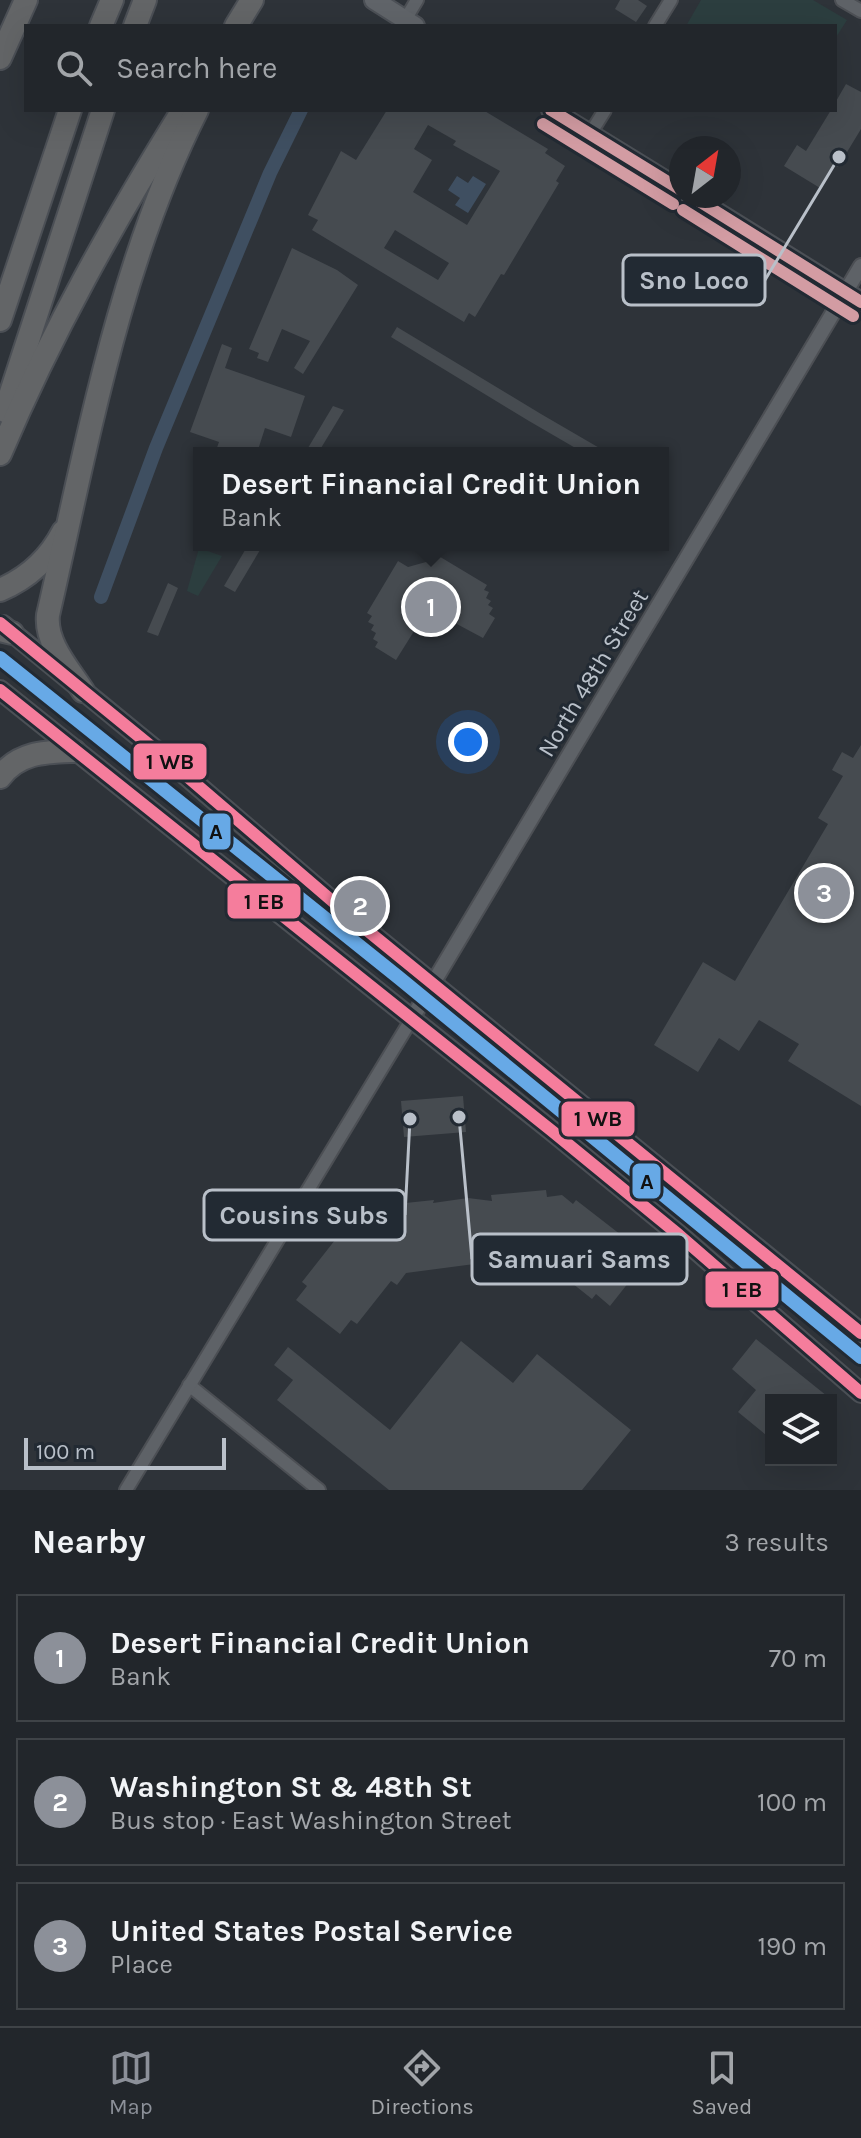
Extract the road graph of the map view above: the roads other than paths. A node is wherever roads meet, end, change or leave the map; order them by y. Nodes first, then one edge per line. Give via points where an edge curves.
1 (26, 0) edge
2 (110, 0) edge
3 (145, 0) edge
4 (252, 0) edge
5 (417, 0) edge
6 (671, 0) edge
7 (842, 0) edge
8 (378, 2) edge
9 (861, 11) edge
10 (410, 23) edge
11 (101, 24) edge
12 (136, 24) edge
13 (239, 24) edge
14 (656, 24) edge
15 (0, 58) edge
16 (69, 112) edge
17 (102, 112) edge
18 (182, 112) edge
19 (196, 112) edge
20 (554, 112) edge
21 (604, 112) edge
22 (590, 134) junction
23 (669, 183) edge
24 (710, 208) edge
25 (861, 266) edge
26 (853, 296) edge
27 (0, 320) edge
28 (0, 428) edge
29 (0, 454) edge
30 (69, 520) junction
31 (0, 590) edge
32 (4, 628) edge
33 (0, 690) edge
34 (83, 691) junction
35 (74, 751) junction
36 (0, 777) edge
37 (433, 985) junction
38 (411, 1020) junction
39 (861, 1333) edge
40 (189, 1385) junction
41 (861, 1393) edge
42 (126, 1490) edge
43 (319, 1490) edge

1 - 15 highway
2 - 11 highway
3 - 12 highway
4 - 13 highway
5 - 10 street
6 - 14 street
7 - 9 street
8 - 10 main road
16 - 27 highway
17 - 28 highway
18 - 29 highway via 78,286
19 - 30 highway via 136,260
20 - 22 main road
21 - 22 street
22 - 23 main road
24 - 26 main road
25 - 26 street, North 48th Street
26 - 37 street, North 48th Street
30 - 31 highway via 44,560
30 - 34 highway via 47,623
32 - 34 main road
33 - 35 main road
34 - 37 main road
35 - 36 highway via 28,756
35 - 38 main road
37 - 38 street, North 48th Street
37 - 39 main road
38 - 40 street
38 - 41 main road via 679,1235
40 - 42 street
40 - 43 street

